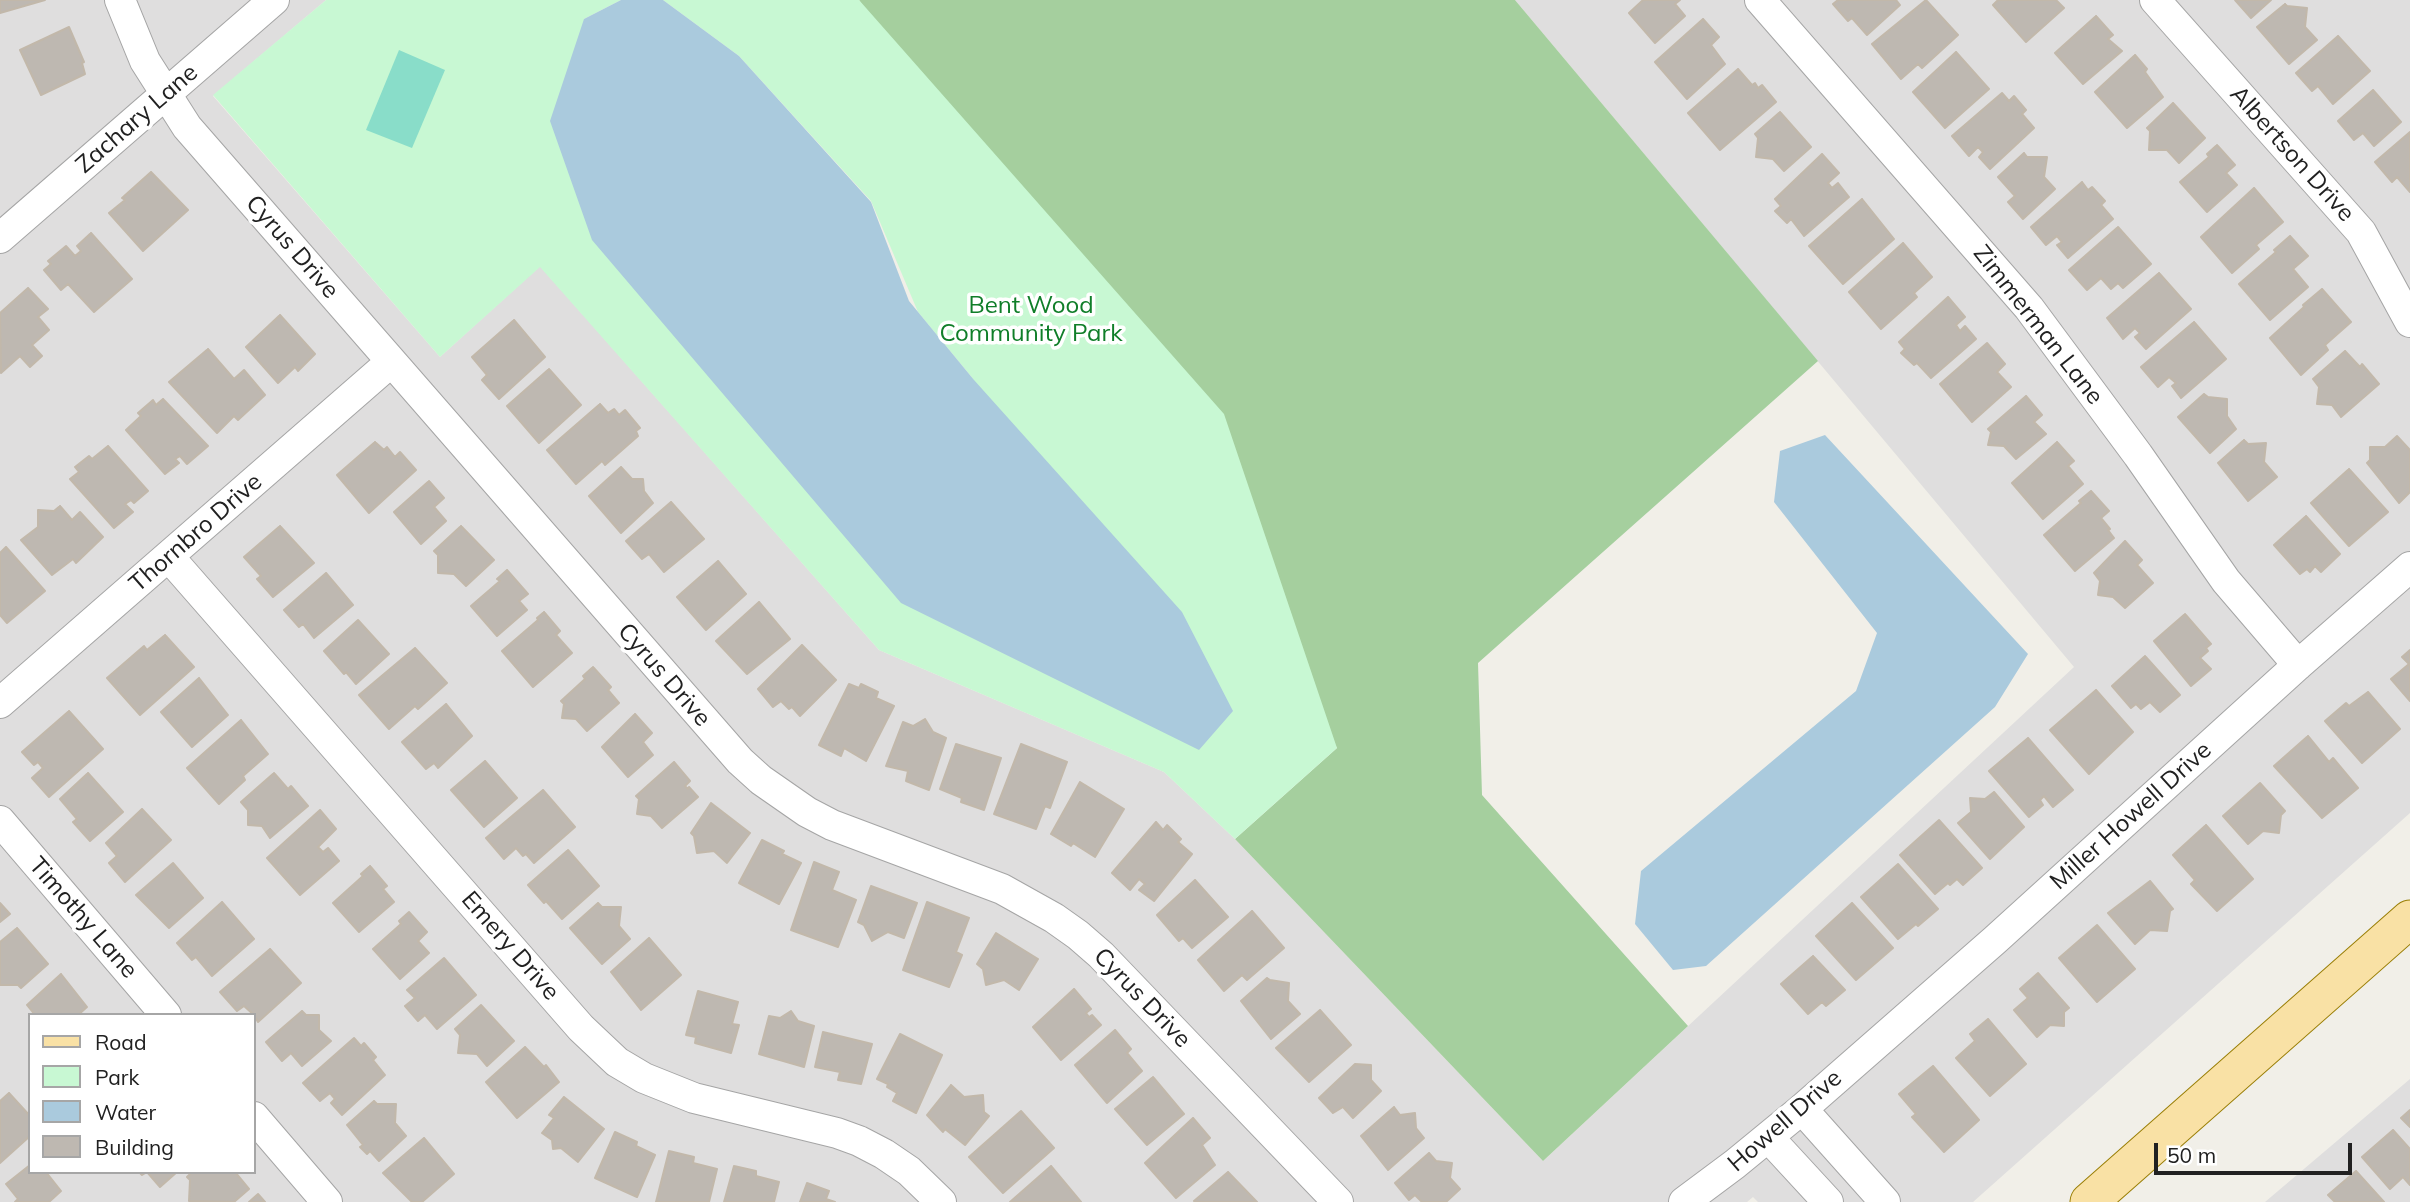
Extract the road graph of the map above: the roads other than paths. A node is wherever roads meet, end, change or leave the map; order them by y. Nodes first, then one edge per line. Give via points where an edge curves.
1 (120, 0) edge
2 (274, 0) edge
3 (1760, 0) edge
4 (2155, 0) edge
5 (165, 94) junction
6 (0, 238) edge
7 (2410, 322) edge
8 (391, 362) junction
9 (169, 558) junction
10 (2410, 567) edge
11 (2298, 665) junction
12 (0, 703) edge
13 (0, 821) edge
14 (2410, 919) edge
15 (164, 1013) edge
16 (1851, 1064) joint
17 (1802, 1109) junction
18 (256, 1119) edge
19 (1769, 1138) junction
20 (327, 1202) edge
21 (941, 1202) edge
22 (1338, 1202) edge
23 (1684, 1202) edge
24 (1828, 1202) edge
25 (1885, 1202) edge
26 (2089, 1202) edge

1 - 5 street, Cyrus Drive via 145,61
2 - 5 street, Zachary Lane
3 - 11 street, Zimmerman Lane via 2029,308 2226,581
4 - 7 street, Albertson Drive via 2361,232
5 - 6 street, Zachary Lane
5 - 8 street, Cyrus Drive via 187,127
8 - 9 street, Thornbro Drive
8 - 22 street, Cyrus Drive via 761,780 832,825 1002,889 1062,923 1101,955
9 - 12 street, Thornbro Drive
9 - 21 street, Emery Drive via 581,1027 617,1062 694,1098 859,1141 909,1171
10 - 11 street, Miller Howell Drive
11 - 16 street, Miller Howell Drive
13 - 15 street, Timothy Lane
14 - 26 main road
16 - 17 street, Howell Drive
17 - 19 street, Howell Drive
17 - 25 street
18 - 20 street
19 - 23 street, Howell Drive
19 - 24 street

